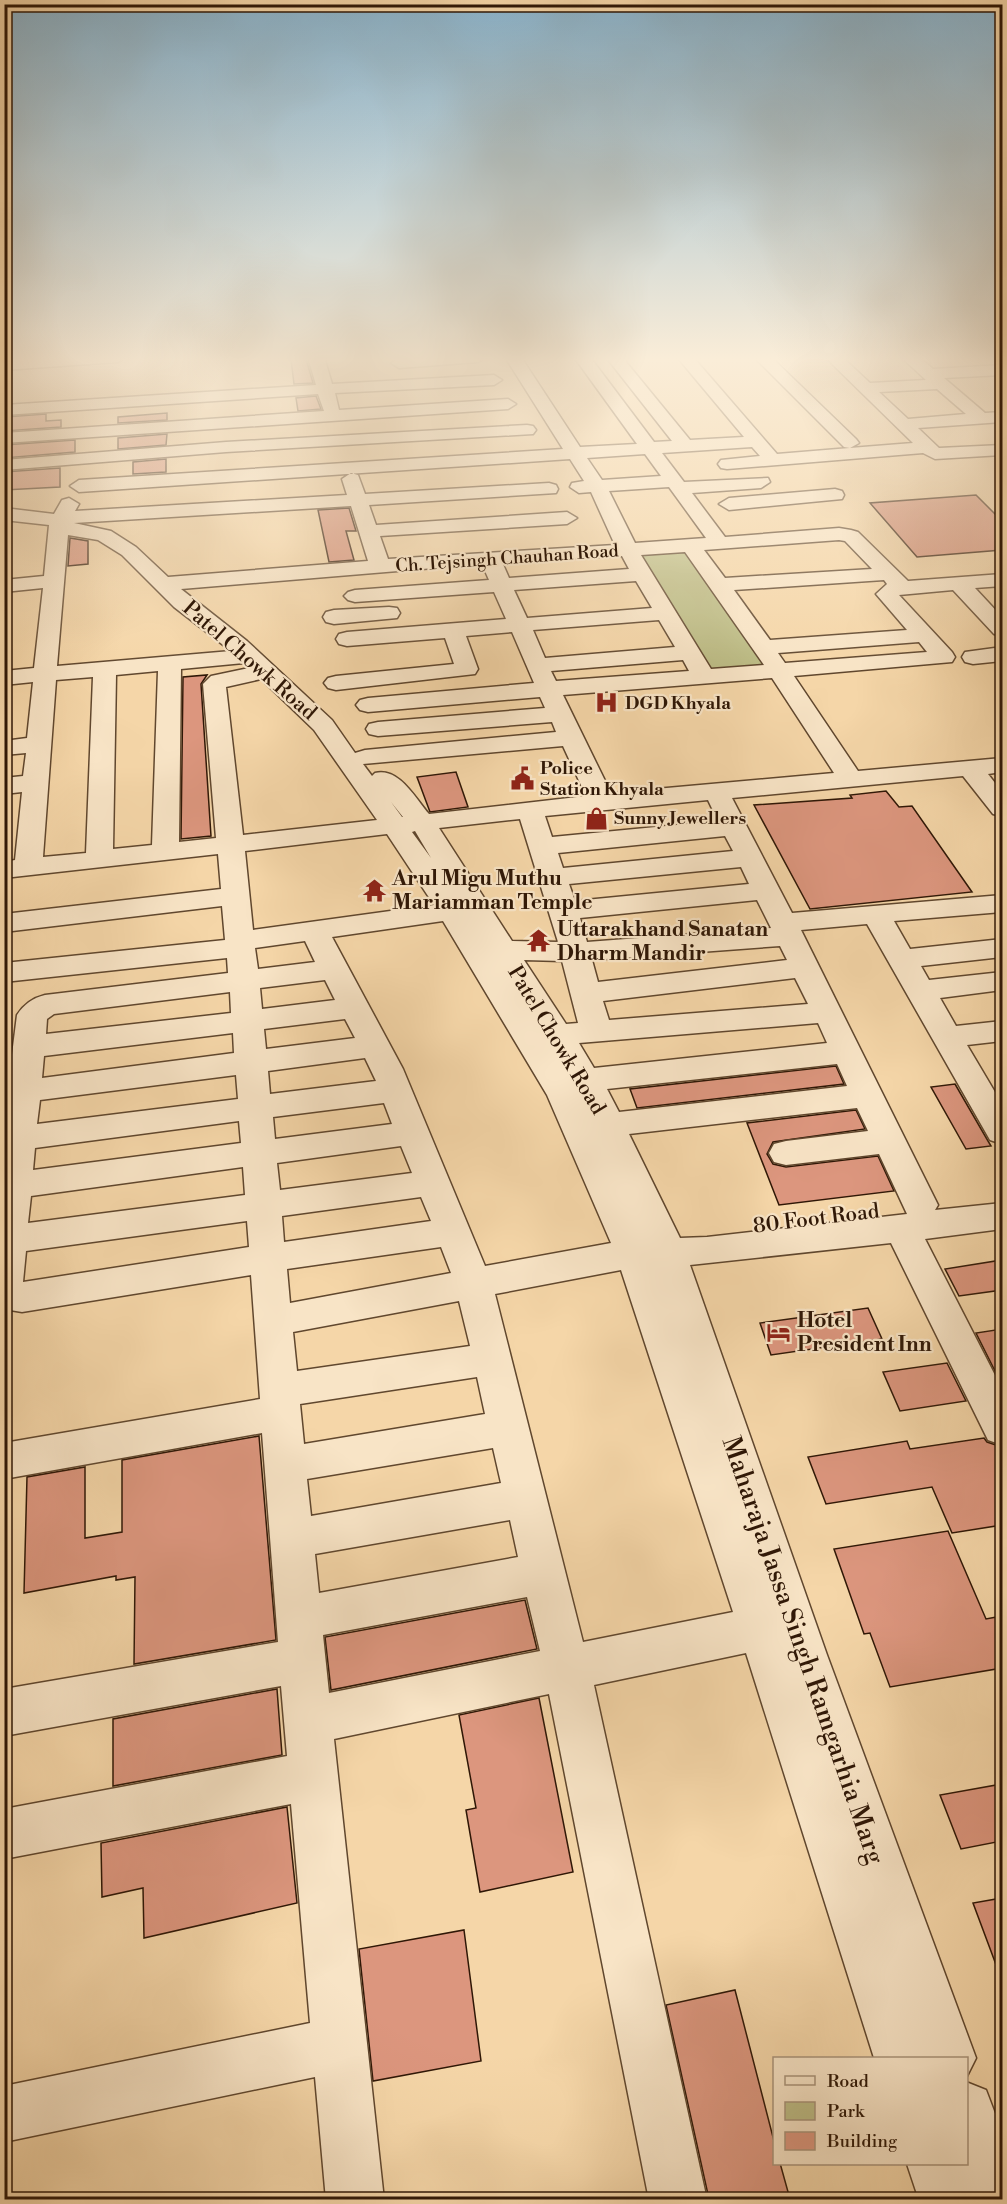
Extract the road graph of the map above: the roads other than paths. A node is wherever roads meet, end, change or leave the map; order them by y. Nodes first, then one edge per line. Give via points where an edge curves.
1 (346, 460) edge
2 (467, 460) edge
3 (548, 460) edge
4 (579, 460) edge
5 (660, 460) edge
6 (728, 460) edge
7 (4, 465) edge
8 (708, 465) dead end
9 (676, 476) junction
10 (785, 480) dead end
11 (596, 486) junction
12 (835, 495) dead end
13 (561, 499) junction
14 (358, 501) junction
15 (68, 505) junction
16 (694, 507) junction
17 (4, 514) edge
18 (104, 535) junction
19 (720, 543) junction
20 (691, 546) junction
21 (628, 550) junction
22 (871, 556) junction
23 (489, 557) junction
24 (713, 576) junction
25 (1002, 580) edge
26 (53, 581) junction
27 (648, 584) junction
28 (891, 584) junction
29 (959, 585) junction
30 (4, 586) edge
31 (169, 588) junction
32 (507, 594) junction
33 (854, 597) dead end
34 (334, 608) dead end
35 (907, 614) junction
36 (874, 617) dead end
37 (672, 623) junction
38 (807, 623) dead end
39 (751, 628) junction
40 (1002, 629) edge
41 (926, 635) junction
42 (347, 639) dead end
43 (457, 640) junction
44 (528, 645) junction
45 (764, 647) junction
46 (690, 653) junction
47 (1002, 654) edge
48 (973, 657) dead end
49 (170, 663) junction
50 (257, 663) junction
51 (105, 669) junction
52 (780, 670) junction
53 (335, 673) dead end
54 (44, 674) junction
55 (703, 675) junction
56 (4, 678) edge
57 (548, 689) junction
58 (368, 705) dead end
59 (561, 714) junction
60 (378, 729) dead end
61 (573, 738) junction
62 (37, 745) junction
63 (4, 748) edge
64 (365, 756) junction
65 (1002, 765) edge
66 (970, 768) junction
67 (851, 780) junction
68 (34, 783) junction
69 (4, 786) edge
70 (717, 793) junction
71 (602, 802) junction
72 (1002, 808) edge
73 (530, 811) junction
74 (422, 822) junction
75 (395, 825) junction
76 (734, 827) junction
77 (232, 844) junction
78 (543, 846) junction
79 (165, 851) junction
80 (99, 858) junction
81 (750, 858) junction
82 (16, 869) edge
83 (553, 877) junction
84 (767, 891) junction
85 (236, 896) junction
86 (1002, 903) edge
87 (464, 910) junction
88 (564, 911) junction
89 (876, 915) junction
90 (4, 923) edge
91 (787, 929) junction
92 (314, 931) junction
93 (1002, 948) edge
94 (503, 950) junction
95 (575, 951) junction
96 (242, 956) junction
97 (902, 959) junction
98 (806, 967) junction
99 (334, 969) junction
100 (4, 973) edge
101 (1002, 981) edge
102 (921, 991) junction
103 (586, 993) junction
104 (354, 1008) junction
105 (828, 1012) junction
106 (248, 1020) junction
107 (596, 1031) junction
108 (1002, 1031) edge
109 (556, 1035) junction
110 (947, 1037) junction
111 (375, 1046) junction
112 (29, 1047) junction
113 (847, 1052) junction
114 (252, 1060) junction
115 (585, 1080) junction
116 (988, 1080) edge
117 (25, 1090) junction
118 (395, 1090) junction
119 (868, 1095) junction
120 (256, 1106) junction
121 (608, 1125) junction
122 (1001, 1129) edge
123 (412, 1133) junction
124 (20, 1138) junction
125 (889, 1141) junction
126 (786, 1153) dead end
127 (260, 1154) junction
128 (432, 1183) junction
129 (14, 1185) junction
130 (1002, 1196) edge
131 (264, 1206) junction
132 (910, 1216) junction
133 (1002, 1216) edge
134 (453, 1232) junction
135 (9, 1239) junction
136 (649, 1247) junction
137 (268, 1258) junction
138 (4, 1282) edge
139 (474, 1284) junction
140 (4, 1288) edge
141 (273, 1321) junction
142 (492, 1359) junction
143 (280, 1402) junction
144 (509, 1428) junction
145 (1002, 1428) edge
146 (4, 1461) edge
147 (285, 1465) junction
148 (526, 1498) junction
149 (291, 1539) junction
150 (544, 1573) junction
151 (761, 1628) junction
152 (301, 1639) junction
153 (567, 1669) junction
154 (4, 1713) edge
155 (308, 1721) junction
156 (313, 1775) junction
157 (4, 1834) edge
158 (339, 2044) junction
159 (901, 2057) edge
160 (948, 2057) edge
161 (4, 2114) edge
162 (968, 2116) edge
163 (937, 2165) edge
164 (355, 2199) edge
165 (678, 2199) edge
166 (948, 2199) edge
167 (998, 2199) edge

1 - 14 street
2 - 14 street
3 - 14 street
4 - 11 street
5 - 9 street
6 - 8 street
7 - 15 street
9 - 10 street
9 - 11 street
9 - 16 street
11 - 13 street
11 - 21 street
12 - 16 street
13 - 14 street
13 - 14 street
13 - 14 street
14 - 15 street
14 - 15 street
14 - 15 street
14 - 18 street
14 - 23 street, Ch. Tejsingh Chauhan Road
14 - 31 street, Ch. Tejsingh Chauhan Road
15 - 17 street via 52,519
15 - 18 street via 73,530
15 - 26 street
16 - 19 street
18 - 31 street via 129,551
19 - 20 street, Ch. Tejsingh Chauhan Road
19 - 22 street, Ch. Tejsingh Chauhan Road via 849,535
20 - 21 street, Ch. Tejsingh Chauhan Road
20 - 24 street
21 - 23 street, Ch. Tejsingh Chauhan Road
21 - 27 street
22 - 24 street
22 - 28 street
23 - 32 street
24 - 28 street
24 - 39 street via 745,605
25 - 29 street
26 - 30 street
26 - 54 street
27 - 32 street
27 - 37 street
28 - 29 street via 906,588
28 - 33 street
28 - 35 street
29 - 40 street
31 - 50 street, Patel Chowk Road
31 - 64 street, Patel Chowk Road via 195,598 267,654
32 - 34 street
32 - 44 street
35 - 36 street
35 - 41 street
37 - 44 street
37 - 46 street
38 - 39 street
39 - 45 street
41 - 45 street
41 - 52 street via 944,657
42 - 43 street
43 - 44 street
43 - 53 street via 467,666 462,671
44 - 46 street
44 - 57 street
45 - 52 street
46 - 55 street
47 - 48 street
49 - 50 street
49 - 51 street
49 - 79 street
50 - 75 street, Patel Chowk Road via 324,725
50 - 77 street via 219,681 214,688
51 - 54 street
51 - 80 street
52 - 55 street
52 - 67 street
54 - 56 street
54 - 62 street
55 - 57 street
57 - 58 street
57 - 59 street
59 - 60 street
59 - 61 street
61 - 64 street
61 - 71 street
62 - 63 street
62 - 68 street
64 - 74 street, Patel Chowk Road
65 - 66 street
66 - 67 street
66 - 72 street
67 - 70 street
68 - 69 street
68 - 82 street
70 - 71 street
70 - 76 street
71 - 73 street
73 - 74 street
73 - 78 street
74 - 75 street
74 - 87 street, Patel Chowk Road
75 - 77 street
75 - 87 street, Patel Chowk Road
76 - 78 street
76 - 81 street
77 - 79 street
77 - 85 street
78 - 83 street
79 - 80 street
80 - 82 street
81 - 83 street
81 - 84 street
83 - 88 street
84 - 88 street
84 - 91 street
85 - 90 street
85 - 96 street
86 - 89 street
87 - 92 street
87 - 94 street, Patel Chowk Road
87 - 136 street, Patel Chowk Road
88 - 95 street
89 - 91 street
89 - 97 street
91 - 95 street
91 - 98 street
92 - 96 street
92 - 99 street
93 - 97 street
94 - 95 street
94 - 109 street, Patel Chowk Road
95 - 103 street
96 - 99 street
96 - 100 street
96 - 106 street
96 - 112 street via 45,1005 32,1015
97 - 102 street
98 - 103 street
98 - 105 street
99 - 104 street
101 - 102 street
102 - 110 street
103 - 107 street
104 - 106 street
104 - 111 street
105 - 107 street
105 - 113 street
106 - 112 street
106 - 114 street
107 - 109 street
108 - 110 street
109 - 115 street, Patel Chowk Road
110 - 116 street
111 - 114 street
111 - 118 street
112 - 117 street
113 - 115 street
113 - 119 street
114 - 117 street
114 - 120 street
115 - 121 street, Patel Chowk Road
116 - 122 street
117 - 124 street
118 - 120 street
118 - 123 street
119 - 121 street
119 - 125 street
120 - 124 street
120 - 127 street
121 - 136 street, Patel Chowk Road
123 - 127 street
123 - 128 street
124 - 129 street
125 - 126 street
125 - 132 street
127 - 129 street
127 - 131 street
128 - 131 street
128 - 134 street
129 - 135 street
130 - 132 street, 80 Foot Road
131 - 135 street
131 - 137 street
132 - 133 street, 80 Foot Road
132 - 136 street, 80 Foot Road via 707,1251
132 - 145 street
134 - 137 street
134 - 139 street
135 - 138 street
136 - 139 street, 80 Foot Road
136 - 151 street, Maharaja Jassa Singh Ramgarhia Marg
136 - 160 street, Maharaja Jassa Singh Ramgarhia Marg via 800,1644
137 - 140 street via 22,1297 11,1296
137 - 141 street
139 - 141 street, 80 Foot Road
139 - 142 street
141 - 143 street
142 - 143 street
142 - 144 street
143 - 146 street
143 - 147 street
144 - 147 street
144 - 148 street
147 - 149 street
148 - 149 street
148 - 150 street
149 - 152 street
150 - 152 street
150 - 153 street
151 - 153 street
151 - 159 street, Maharaja Jassa Singh Ramgarhia Marg
152 - 154 street
152 - 155 street
153 - 155 street
153 - 165 street
155 - 156 street
156 - 157 street
156 - 158 street
158 - 161 street
158 - 164 street
162 - 167 street
163 - 166 street

